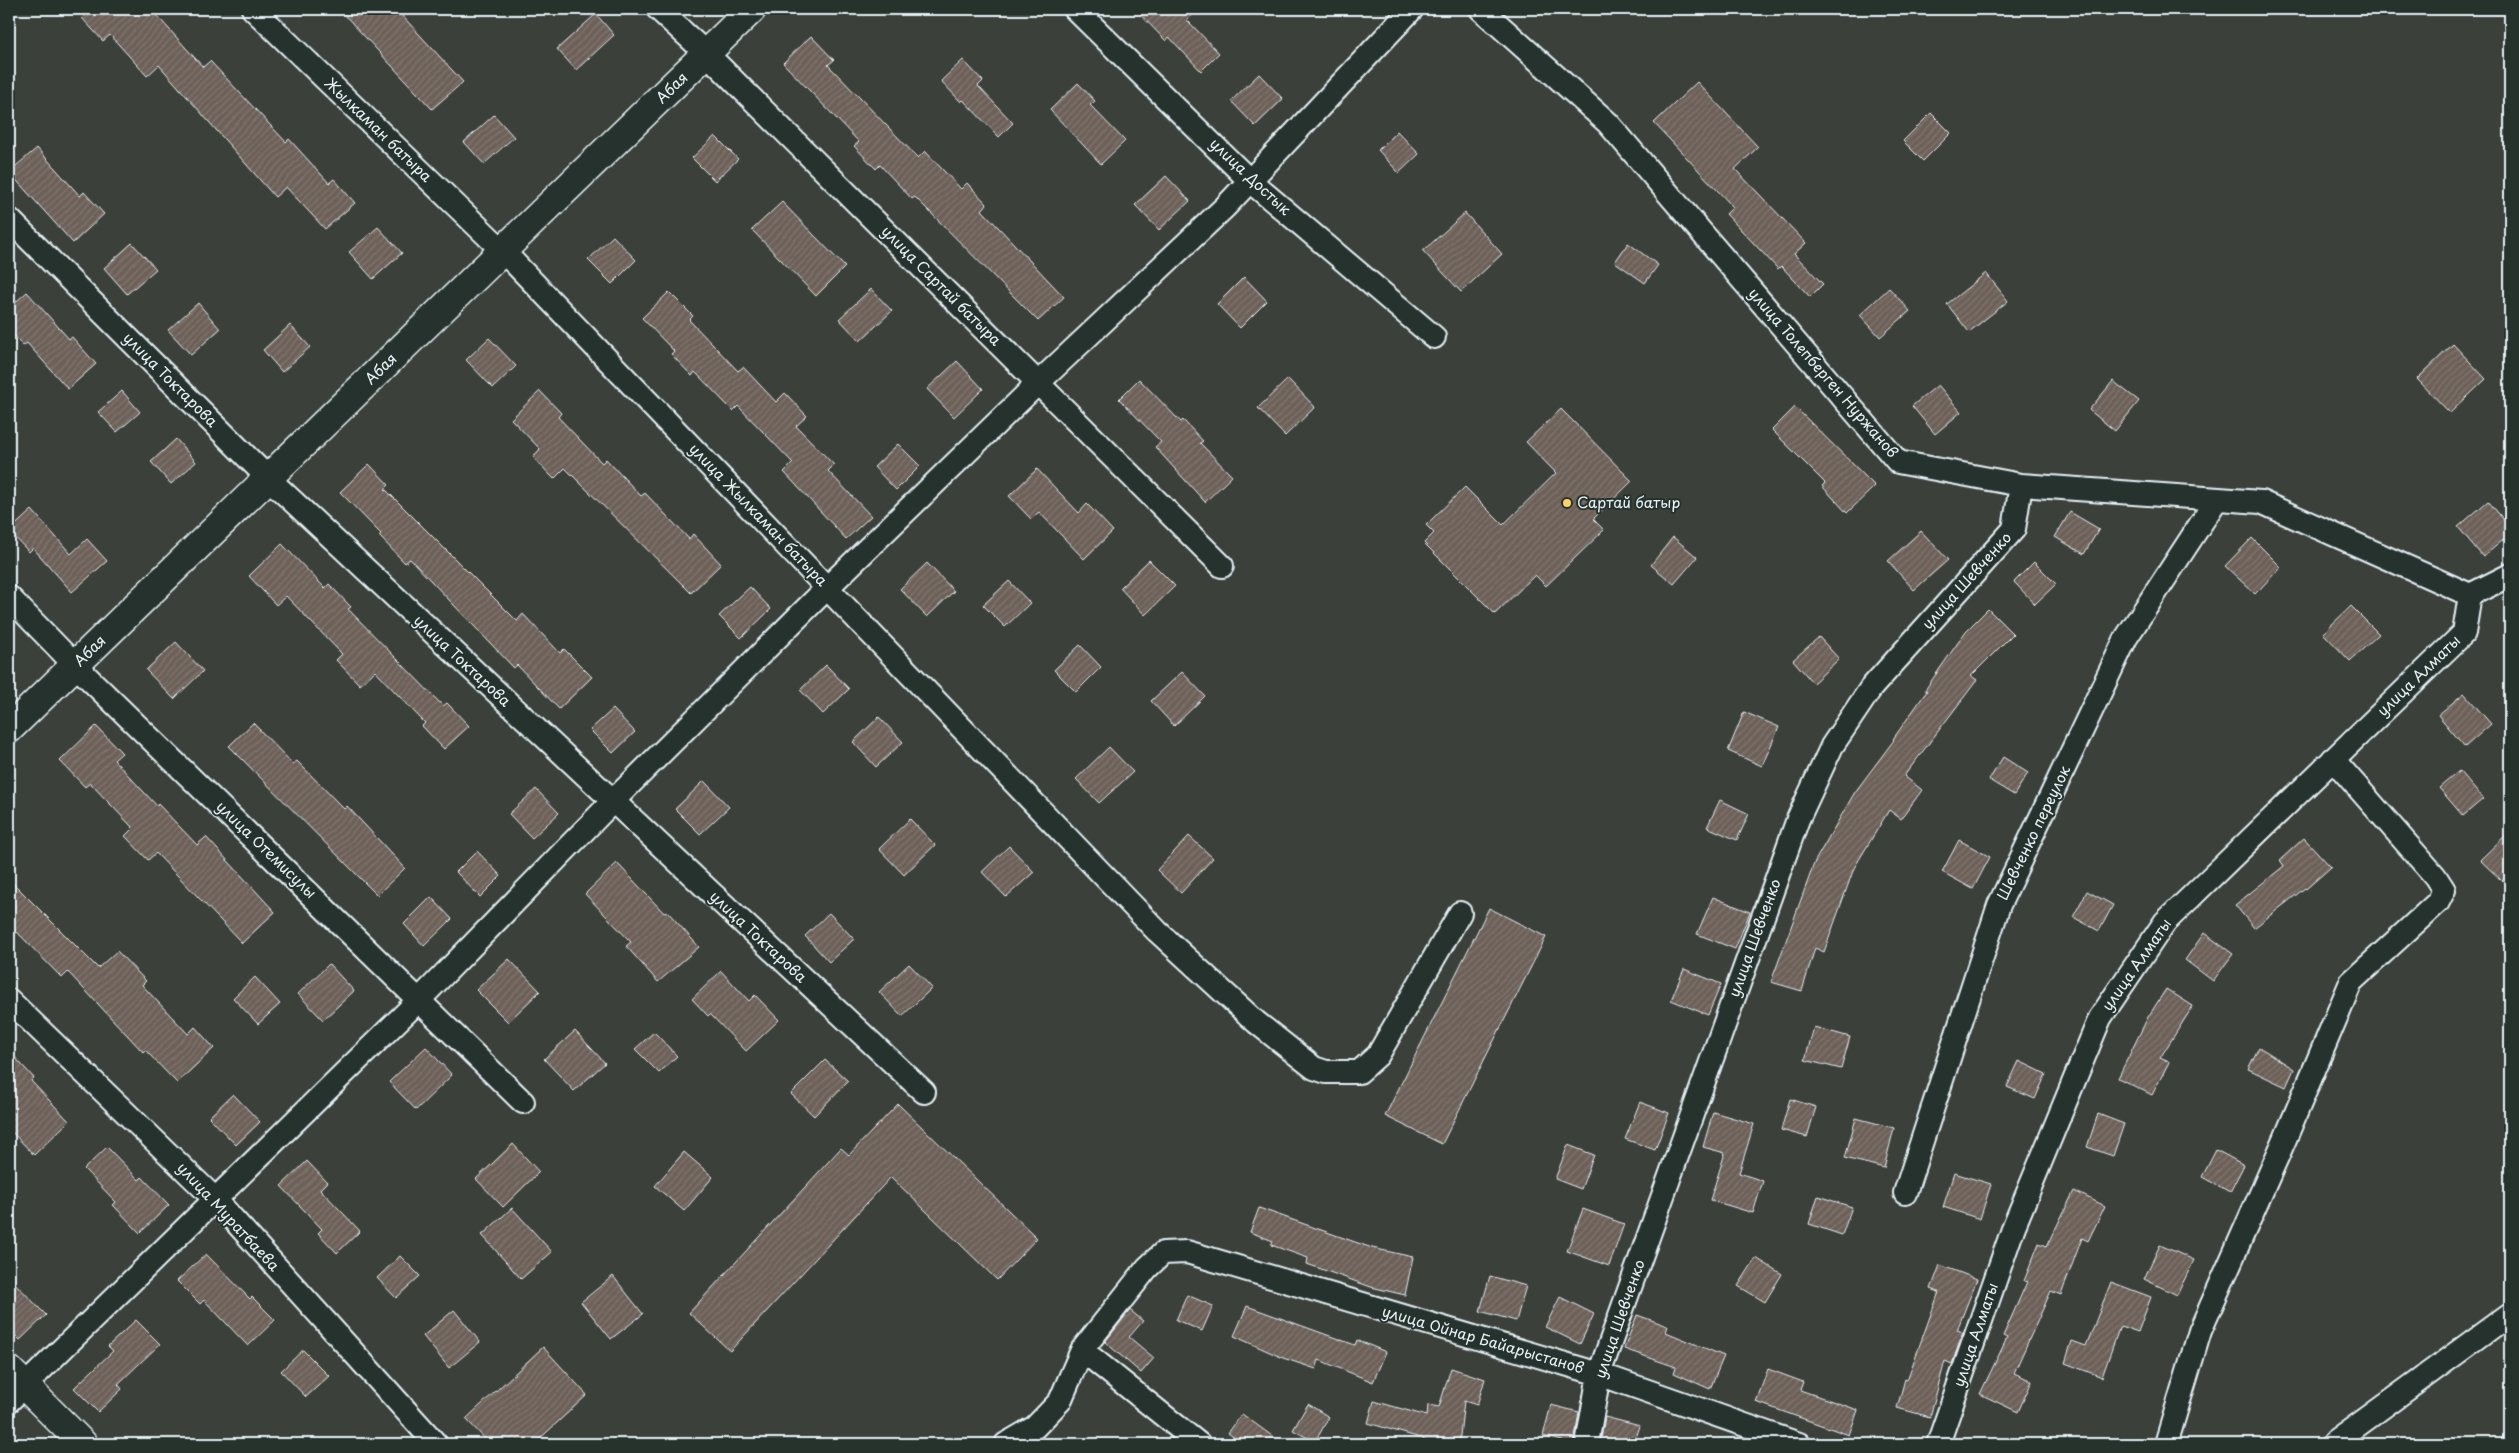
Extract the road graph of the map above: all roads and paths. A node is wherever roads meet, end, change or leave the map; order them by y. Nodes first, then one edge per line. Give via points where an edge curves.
1 (253, 9) edge
2 (658, 9) edge
3 (752, 9) edge
4 (1075, 9) edge
5 (1412, 9) edge
6 (1481, 9) edge
7 (707, 54) junction
8 (1250, 181) junction
9 (9, 219) edge
10 (504, 251) junction
11 (1434, 337) dead end
12 (1038, 383) junction
13 (268, 478) junction
14 (2021, 485) junction
15 (2217, 499) junction
16 (1222, 566) dead end
17 (2510, 574) edge
18 (828, 587) junction
19 (2470, 595) junction
20 (9, 598) edge
21 (75, 665) junction
22 (9, 729) edge
23 (2333, 760) junction
24 (612, 802) junction
25 (1460, 913) dead end
26 (420, 999) junction
27 (9, 1000) edge
28 (924, 1092) dead end
29 (523, 1102) dead end
30 (1905, 1192) dead end
31 (215, 1199) junction
32 (2510, 1314) edge
33 (1082, 1350) junction
34 (1599, 1374) junction
35 (14, 1386) edge
36 (83, 1444) edge
37 (436, 1444) edge
38 (1006, 1444) edge
39 (1199, 1444) edge
40 (1587, 1444) edge
41 (1799, 1444) edge
42 (1938, 1444) edge
43 (2166, 1444) edge
44 (2332, 1444) edge

1 - 10 street, Жылкаман батыра
2 - 7 street, улица Сартай батыра
3 - 7 street, Абая
4 - 8 street, улица Достык
5 - 8 street
6 - 14 street, улица Толепберген Нуржанов via 1608,123 1898,462
7 - 10 street, Абая
7 - 12 street, улица Сартай батыра
8 - 11 street, улица Достык
8 - 12 street
9 - 13 street, улица Токтарова
10 - 13 street, Абая
10 - 18 street, улица Жылкаман батыра
12 - 16 street, улица Сартай батыра
12 - 18 street
13 - 21 street, Абая
13 - 24 street, улица Токтарова
14 - 15 street, улица Толепберген Нуржанов
14 - 34 street, улица Шевченко via 2014,529 1871,688 1832,746 1798,819
15 - 19 street, улица Толепберген Нуржанов via 2261,502
15 - 30 street, Шевченко переулок via 2126,638 1999,905
17 - 19 street
18 - 24 street
18 - 25 street, улица Жылкаман батыра via 1157,932 1256,1022 1314,1068 1326,1072 1359,1072 1378,1055
19 - 23 street, улица Алматы via 2464,633
20 - 21 street, улица Отемисулы
21 - 22 street, Абая
21 - 26 street, улица Отемисулы
23 - 42 street, улица Алматы via 2165,922 2100,1018 2014,1226
23 - 43 street via 2444,890 2438,902 2351,982 2200,1330
24 - 26 street
24 - 28 street, улица Токтарова
26 - 29 street, улица Отемисулы
26 - 31 street
27 - 31 street, улица Муратбаева
31 - 35 street
31 - 37 street, улица Муратбаева
32 - 44 street
33 - 34 street, улица Ойнар Байарыстанов via 1163,1253 1187,1252
33 - 38 street via 1060,1401 1035,1428
33 - 39 street
34 - 40 street, улица Шевченко
34 - 41 street, улица Ойнар Байарыстанов
35 - 36 street

